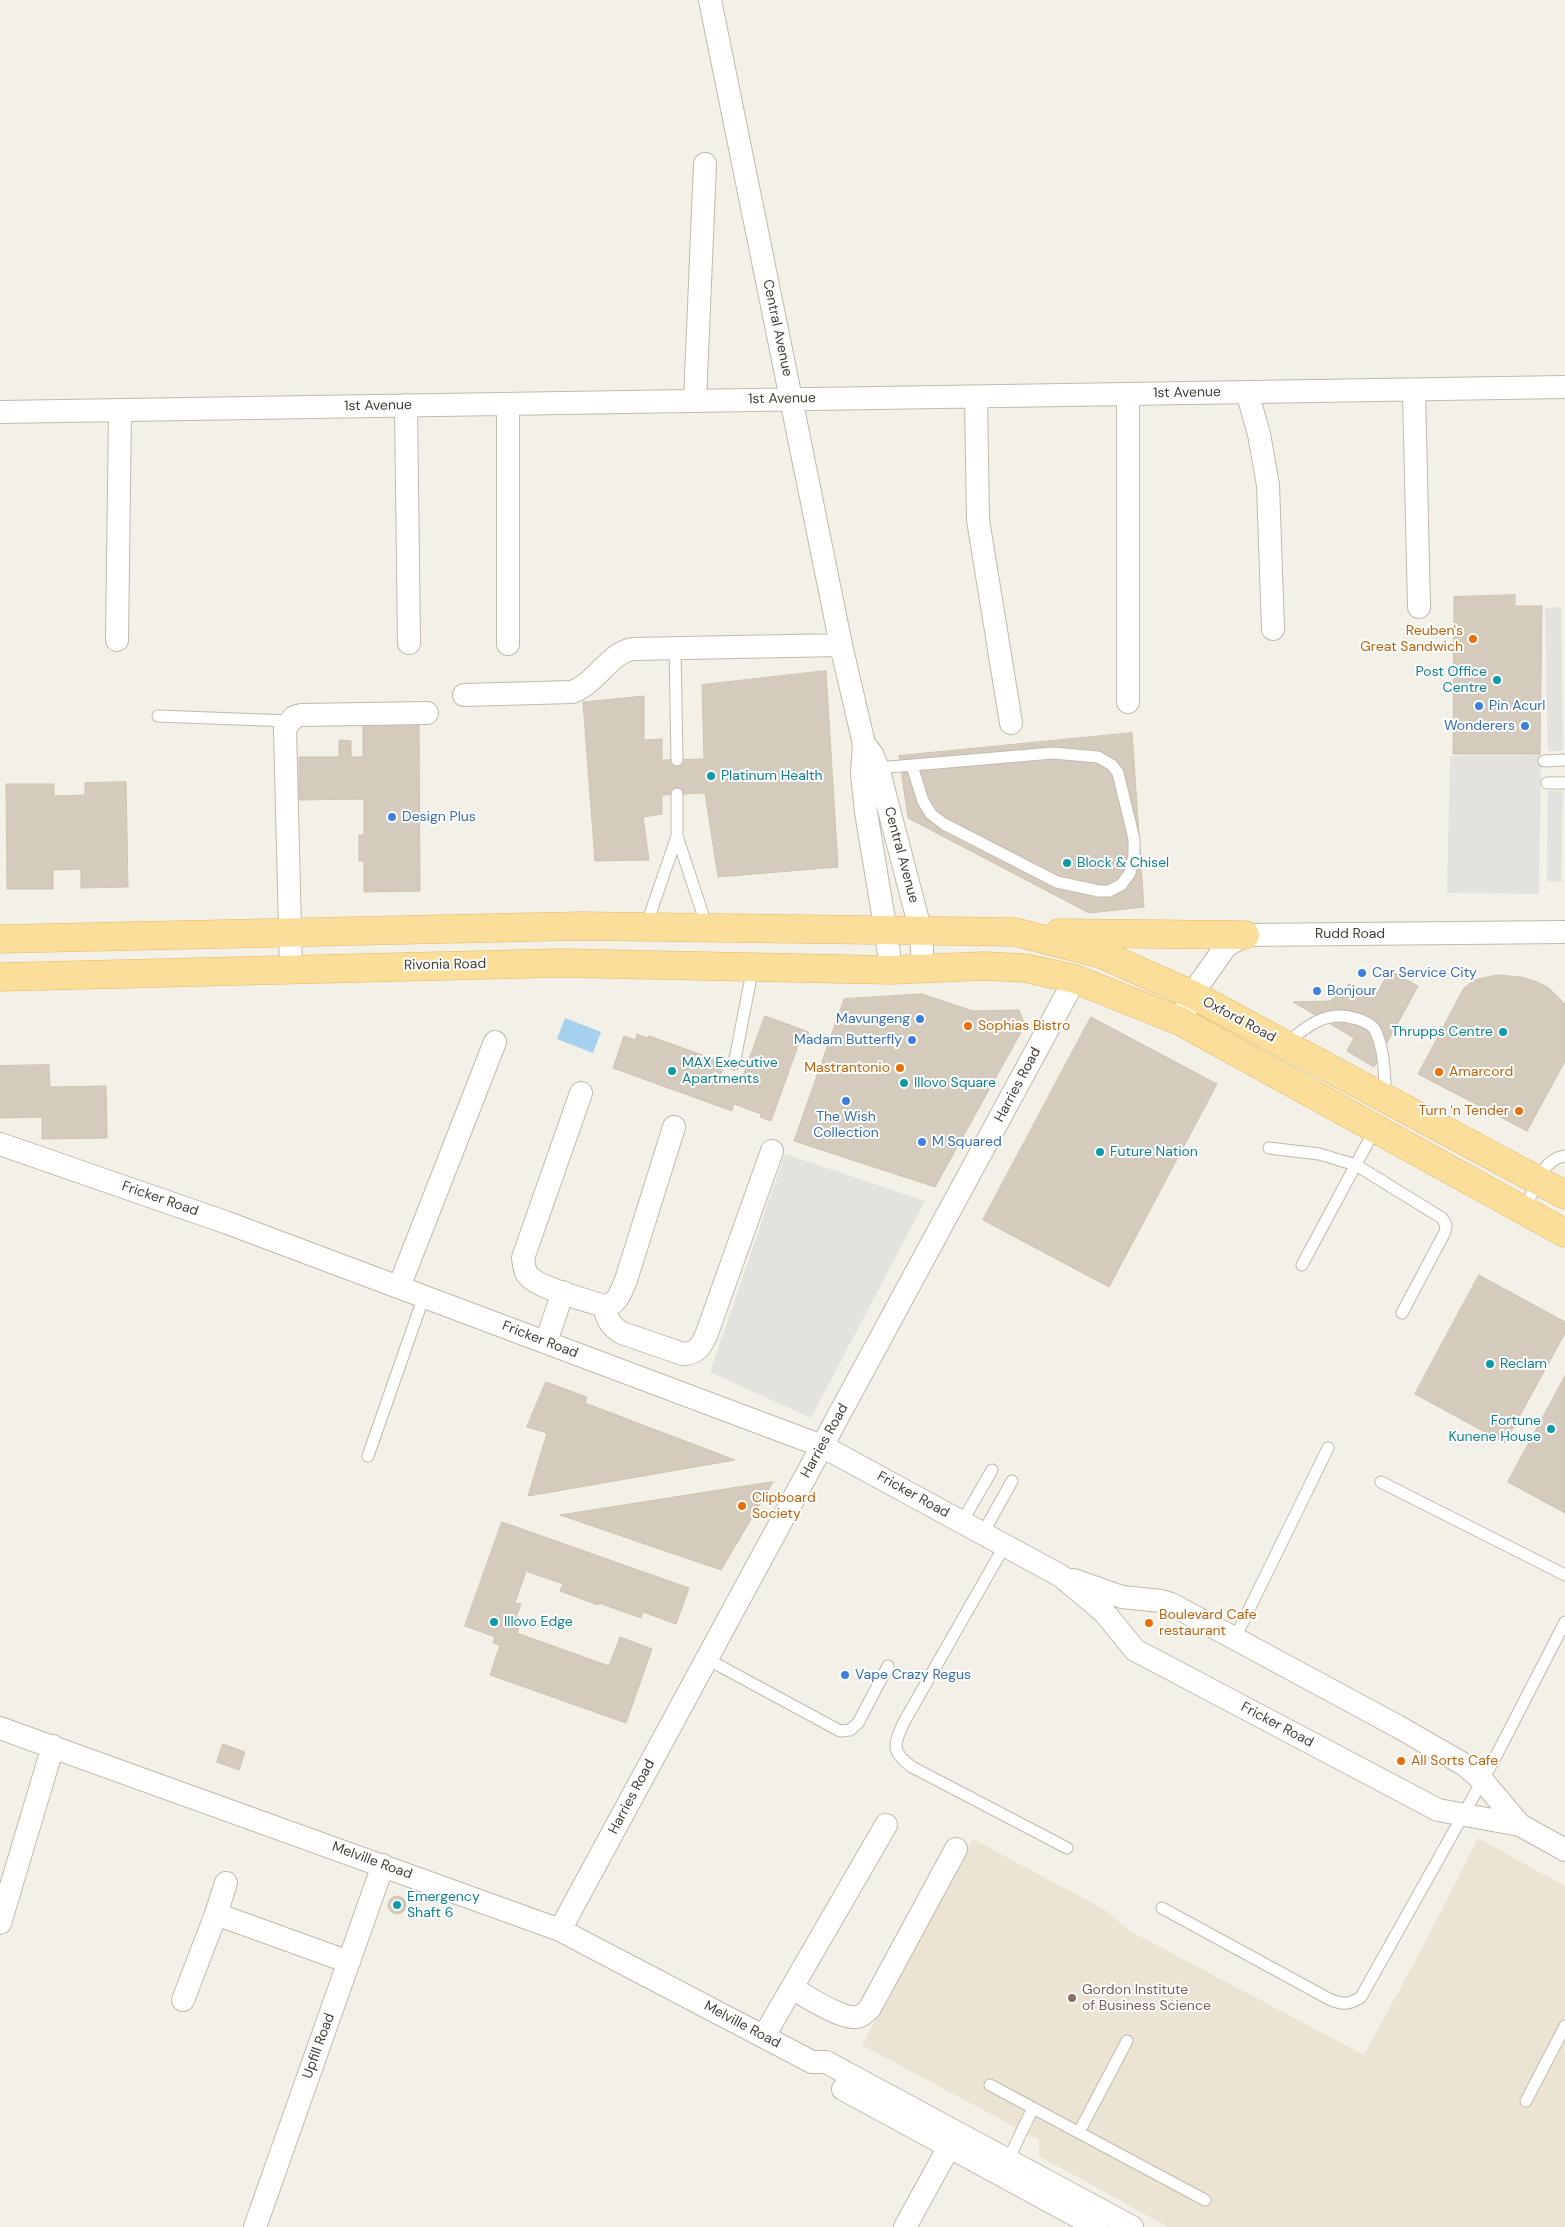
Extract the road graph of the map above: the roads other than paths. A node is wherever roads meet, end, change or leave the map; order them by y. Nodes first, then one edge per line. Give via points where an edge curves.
1 (710, 0) edge
2 (705, 164) dead end
3 (1565, 387) edge
4 (1414, 390) junction
5 (1247, 392) junction
6 (1128, 394) junction
7 (976, 397) junction
8 (792, 399) junction
9 (695, 401) junction
10 (508, 404) junction
11 (406, 405) junction
12 (120, 410) junction
13 (0, 412) edge
14 (1419, 607) dead end
15 (1273, 629) dead end
16 (117, 640) dead end
17 (409, 643) dead end
18 (508, 644) dead end
19 (840, 645) junction
20 (675, 648) junction
21 (464, 695) dead end
22 (1128, 702) dead end
23 (427, 713) dead end
24 (158, 716) dead end
25 (289, 721) junction
26 (1011, 723) dead end
27 (864, 744) junction
28 (677, 760) dead end
29 (1565, 760) edge
30 (1544, 761) dead end
31 (912, 766) junction
32 (878, 768) junction
33 (1547, 783) dead end
34 (1565, 783) edge
35 (676, 794) dead end
36 (677, 836) junction
37 (645, 928) junction
38 (707, 928) junction
39 (886, 932) junction
40 (921, 932) junction
41 (1015, 932) junction
42 (1565, 932) edge
43 (290, 933) junction
44 (1245, 935) junction
45 (0, 939) edge
46 (753, 967) junction
47 (290, 970) junction
48 (891, 970) junction
49 (922, 970) junction
50 (0, 978) edge
51 (1075, 979) junction
52 (1193, 995) junction
53 (1180, 1021) junction
54 (495, 1042) dead end
55 (1285, 1045) junction
56 (734, 1064) dead end
57 (581, 1093) dead end
58 (1386, 1099) junction
59 (674, 1127) dead end
60 (1376, 1127) junction
61 (0, 1144) edge
62 (1269, 1148) dead end
63 (772, 1151) dead end
64 (1565, 1156) edge
65 (1356, 1166) junction
66 (1538, 1181) junction
67 (1565, 1195) edge
68 (1525, 1210) junction
69 (1565, 1232) edge
70 (1302, 1265) dead end
71 (399, 1287) junction
72 (563, 1292) junction
73 (424, 1296) junction
74 (604, 1306) junction
75 (1402, 1313) dead end
76 (546, 1342) junction
77 (822, 1446) junction
78 (1328, 1448) dead end
79 (368, 1456) dead end
80 (992, 1470) dead end
81 (1012, 1481) dead end
82 (1381, 1482) dead end
83 (962, 1522) junction
84 (983, 1533) junction
85 (1005, 1545) junction
86 (1565, 1575) edge
87 (1061, 1576) junction
88 (1565, 1622) edge
89 (1235, 1638) junction
90 (707, 1659) junction
91 (888, 1666) dead end
92 (0, 1728) edge
93 (53, 1746) junction
94 (1482, 1780) junction
95 (1463, 1816) junction
96 (886, 1825) dead end
97 (1520, 1825) junction
98 (1067, 1848) dead end
99 (956, 1850) dead end
100 (1565, 1850) edge
101 (383, 1865) junction
102 (226, 1884) dead end
103 (1162, 1908) dead end
104 (216, 1914) junction
105 (0, 1923) edge
106 (560, 1930) junction
107 (349, 1962) junction
108 (792, 1988) junction
109 (183, 2000) dead end
110 (1565, 2026) edge
111 (764, 2036) junction
112 (1127, 2042) dead end
113 (812, 2062) junction
114 (990, 2085) dead end
115 (1526, 2101) dead end
116 (1033, 2108) junction
117 (1079, 2132) junction
118 (949, 2147) junction
119 (1004, 2167) junction
120 (1205, 2200) dead end
121 (255, 2227) edge
122 (905, 2227) edge
123 (1097, 2227) edge
124 (1132, 2227) edge

1 - 8 street, Central Avenue
2 - 9 street
3 - 4 street, 1st Avenue
4 - 5 street, 1st Avenue
4 - 14 street
5 - 6 street, 1st Avenue
5 - 15 street via 1260,434 1268,486
6 - 7 street, 1st Avenue
6 - 22 street
7 - 8 street, 1st Avenue
7 - 26 street via 978,520
8 - 9 street, 1st Avenue
8 - 19 street, Central Avenue
9 - 10 street, 1st Avenue
10 - 11 street, 1st Avenue
10 - 18 street
11 - 12 street, 1st Avenue
11 - 17 street
12 - 13 street, 1st Avenue
12 - 16 street
19 - 20 street
19 - 27 street, Central Avenue
20 - 21 street via 626,650 572,692
20 - 28 lane
23 - 25 street via 301,715
24 - 25 lane
25 - 43 street via 284,736
27 - 32 street, Central Avenue
27 - 39 street, Central Avenue via 862,774 866,812
29 - 30 lane
31 - 31 lane via 1053,753 1098,757 1118,773 1134,839 1130,873 1120,885 1099,891 1056,882 1027,868 931,814 923,801
31 - 32 lane
32 - 40 street, Central Avenue
33 - 34 lane
35 - 36 lane
36 - 37 lane
36 - 38 lane
37 - 38 main road
37 - 43 main road via 581,926
38 - 39 main road
39 - 40 main road, Oxford Road
39 - 48 street, Central Avenue
40 - 41 main road, Oxford Road
40 - 49 street, Central Avenue
41 - 44 main road
41 - 52 main road, Oxford Road via 1101,954
42 - 44 street, Rudd Road
43 - 45 main road
43 - 47 street
44 - 52 street via 1226,946
46 - 47 main road, Rivonia Road via 561,963
46 - 48 main road, Rivonia Road
46 - 56 lane
47 - 50 main road, Rivonia Road
48 - 49 main road, Oxford Road
49 - 51 main road, Oxford Road via 983,966 1025,968
51 - 53 main road, Oxford Road
51 - 77 street, Harries Road
52 - 53 street
52 - 55 main road, Oxford Road
53 - 60 main road, Oxford Road
54 - 71 street
55 - 58 main road, Oxford Road
55 - 58 lane via 1320,1019 1335,1015 1365,1022 1375,1029 1380,1044
57 - 72 street via 523,1258 528,1275
58 - 66 main road, Oxford Road
59 - 74 street via 620,1294 610,1306
60 - 65 lane
60 - 68 main road, Oxford Road
61 - 71 street, Fricker Road via 226,1222
62 - 65 lane via 1319,1154
63 - 74 street via 698,1349 691,1354 683,1354 613,1328
64 - 66 lane via 1550,1162
65 - 70 lane
65 - 75 lane via 1442,1218 1446,1225 1446,1232
66 - 67 main road, Oxford Road
66 - 68 lane
68 - 69 main road, Oxford Road
71 - 73 street, Fricker Road
72 - 74 street
72 - 76 street
73 - 76 street, Fricker Road
73 - 79 lane
76 - 77 street, Fricker Road
77 - 83 street, Fricker Road
77 - 90 street, Harries Road
78 - 89 lane
80 - 83 lane
81 - 84 lane
82 - 86 lane
83 - 84 street, Fricker Road
84 - 85 street, Fricker Road
85 - 87 street, Fricker Road
85 - 98 lane via 904,1722 895,1749 900,1758 912,1767
87 - 89 street, Fricker Road via 1122,1596 1171,1604
87 - 95 street, Fricker Road via 1104,1612 1135,1650 1438,1810
88 - 94 lane
89 - 94 street, Fricker Road via 1397,1726 1464,1765
90 - 91 lane via 840,1730 850,1730 858,1723
90 - 106 street, Harries Road
92 - 93 street, Melville Road
93 - 101 street, Melville Road
93 - 105 street
94 - 95 lane
94 - 97 street, Fricker Road
95 - 97 street, Fricker Road
95 - 103 lane via 1370,1984 1352,2003 1341,2004 1330,1999
96 - 108 street
97 - 100 street, Fricker Road
99 - 108 street via 864,2014 857,2017 841,2014
101 - 106 street, Melville Road
101 - 107 street, Upfill Road
102 - 104 street
104 - 107 street
104 - 109 street
106 - 111 street, Melville Road
107 - 121 street, Upfill Road
108 - 111 street
110 - 115 lane
111 - 113 street, Melville Road
112 - 117 lane
113 - 118 street, Melville Road via 820,2076
113 - 119 street, Melville Road via 826,2062
114 - 116 lane
116 - 117 lane
116 - 119 lane
117 - 120 lane
118 - 119 street, Melville Road
118 - 122 street
119 - 123 street, Melville Road
119 - 124 street, Melville Road

